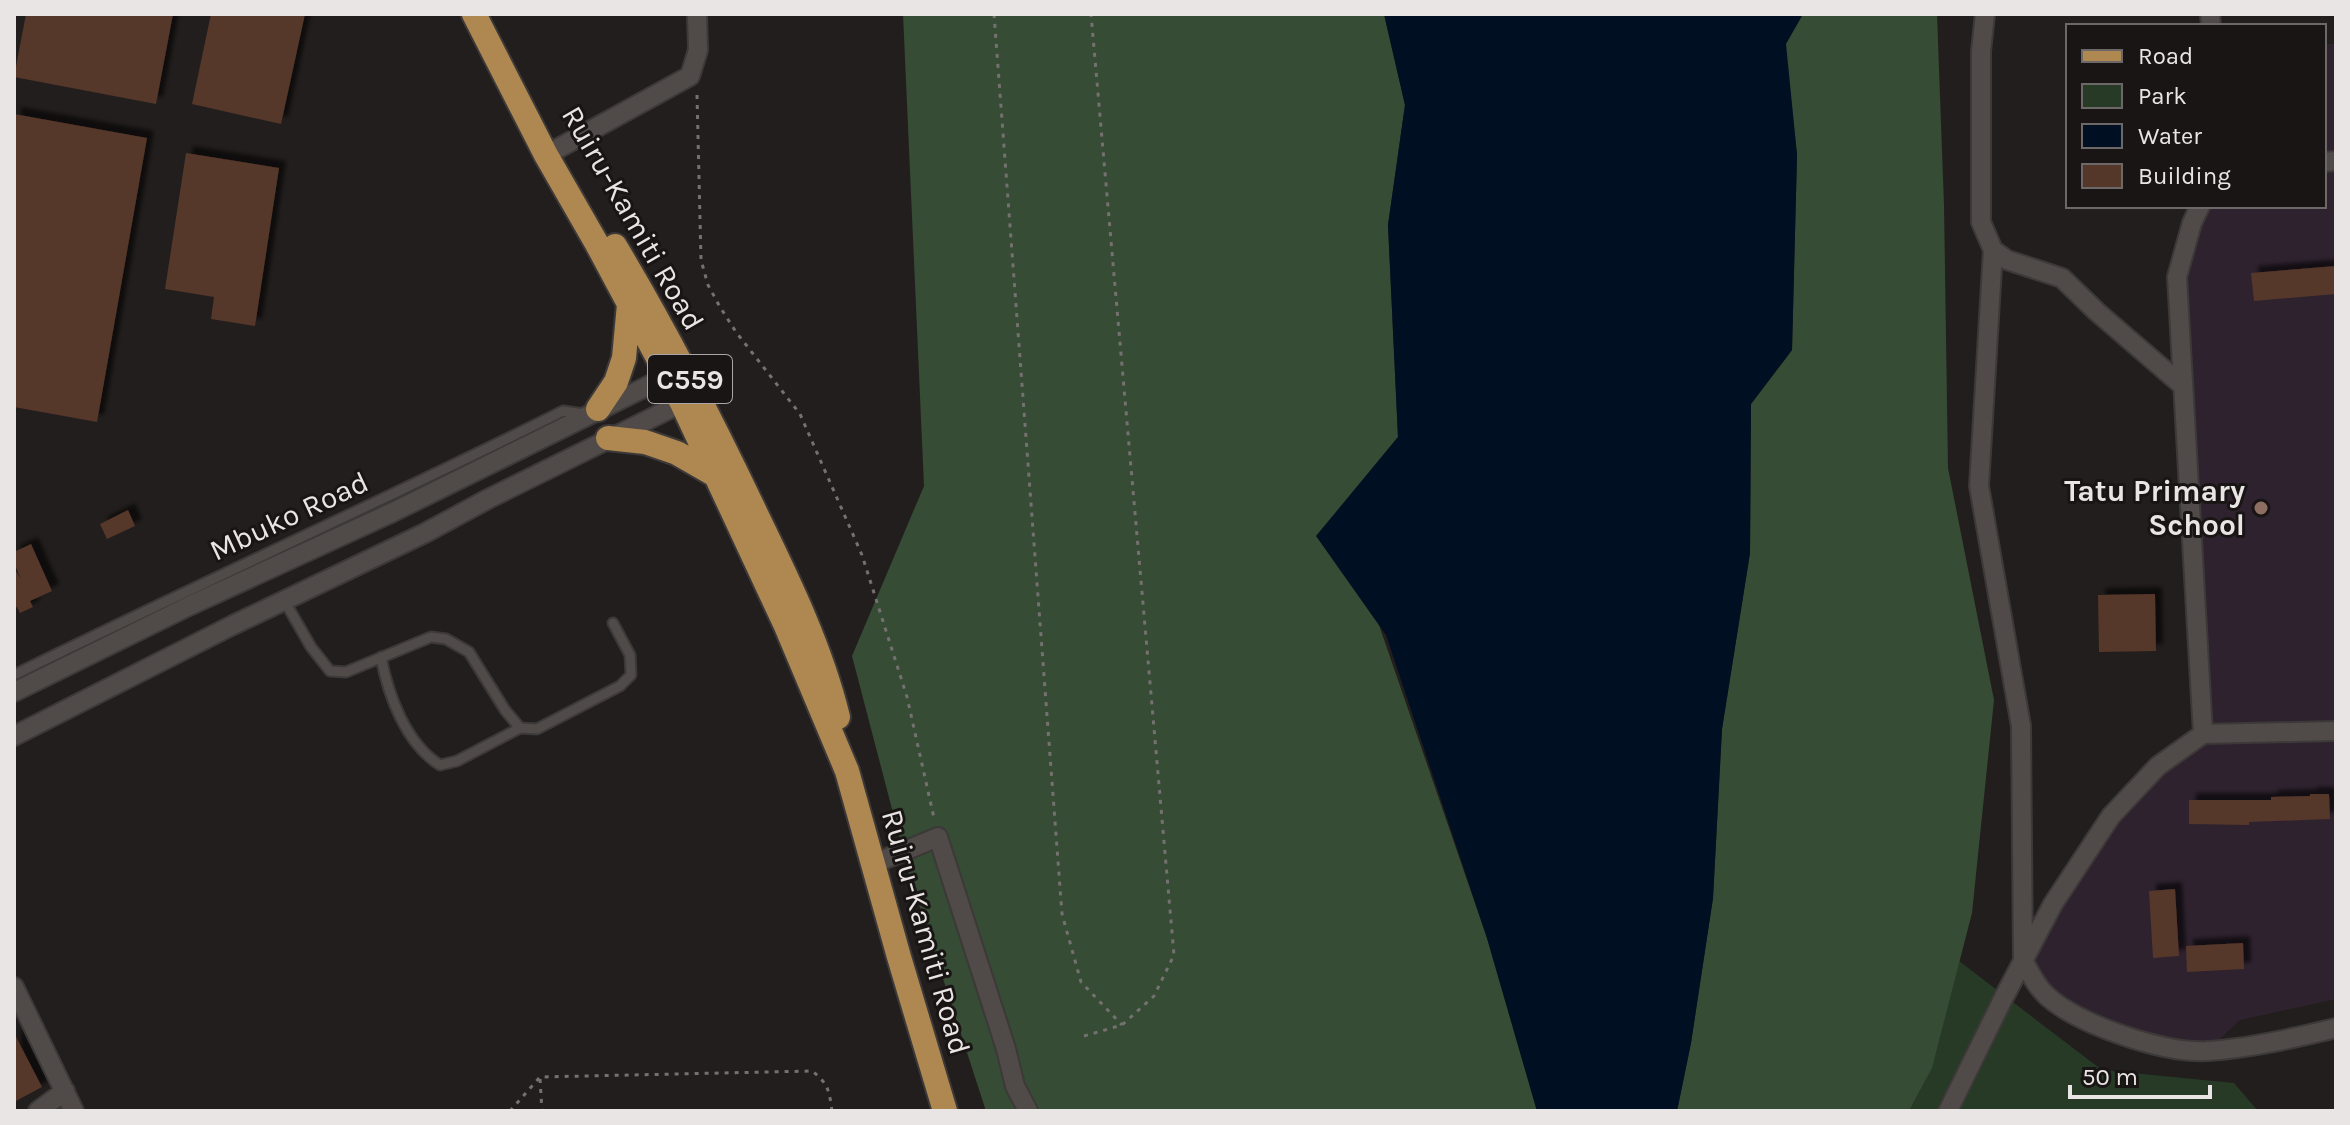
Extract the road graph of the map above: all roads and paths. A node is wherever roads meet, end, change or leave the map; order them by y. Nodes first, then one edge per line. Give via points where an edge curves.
1 (474, 14) edge
2 (697, 14) edge
3 (994, 14) edge
4 (1091, 14) edge
5 (1985, 14) edge
6 (690, 76) junction
7 (551, 152) junction
8 (2199, 208) edge
9 (1993, 250) junction
10 (629, 304) junction
11 (676, 372) junction
12 (2183, 386) junction
13 (690, 399) junction
14 (592, 412) junction
15 (567, 424) junction
16 (608, 438) junction
17 (581, 452) junction
18 (717, 476) junction
19 (284, 600) junction
20 (613, 623) dead end
21 (381, 657) junction
22 (14, 675) edge
23 (14, 692) edge
24 (520, 728) junction
25 (2336, 731) edge
26 (2203, 734) junction
27 (14, 736) edge
28 (847, 771) junction
29 (938, 837) junction
30 (873, 864) junction
31 (2023, 960) junction
32 (14, 987) edge
33 (1122, 1025) junction
34 (2336, 1028) edge
35 (1084, 1036) dead end
36 (540, 1077) junction
37 (65, 1091) junction
38 (38, 1111) edge
39 (74, 1111) edge
40 (510, 1111) edge
41 (542, 1111) edge
42 (832, 1111) edge
43 (945, 1111) edge
44 (1028, 1111) edge
45 (1948, 1111) edge

1 - 7 main road, Ruiru-Kamiti Road / C559
2 - 6 street via 698,50
3 - 33 path via 1062,914 1081,982
4 - 33 path via 1174,955 1154,996
5 - 9 street via 1981,222
6 - 7 street
6 - 29 path via 698,106 701,260 708,285 736,332 800,414 862,555 907,697
7 - 10 main road, Ruiru-Kamiti Road / C559
7 - 11 main road, Ruiru-Kamiti Road / C559 via 634,277
8 - 12 street via 2177,277
9 - 12 street via 2007,260 2062,278
9 - 31 street via 1979,486 2021,726
10 - 11 main road, Ruiru-Kamiti Road / C559
10 - 14 main road via 616,382
11 - 13 main road, Ruiru-Kamiti Road / C559
11 - 14 street
12 - 26 street
13 - 16 street
13 - 18 main road, Ruiru-Kamiti Road / C559
13 - 28 main road, Ruiru-Kamiti Road / C559 via 750,501 805,620 835,702
14 - 15 street
14 - 22 lane, Mbuko Road via 563,411
15 - 17 street
15 - 23 street
16 - 17 street
16 - 18 main road via 677,453
17 - 19 street
18 - 28 main road, Ruiru-Kamiti Road / C559
19 - 21 lane via 330,671 346,672
19 - 27 street
20 - 24 lane via 630,655 631,675 620,686 537,729
21 - 24 lane via 431,637 446,639 469,652
21 - 24 lane via 385,680 413,740 440,765
25 - 26 street
26 - 31 street via 2158,766 2111,816
28 - 30 main road, Ruiru-Kamiti Road / C559
29 - 30 street
29 - 44 street via 1015,1086
30 - 43 main road, Ruiru-Kamiti Road / C559
31 - 34 street via 2048,997 2136,1041 2207,1051
31 - 45 street
32 - 37 street
33 - 35 path
36 - 40 path
36 - 41 path
36 - 42 path via 812,1071 828,1089
37 - 38 street
37 - 39 street

